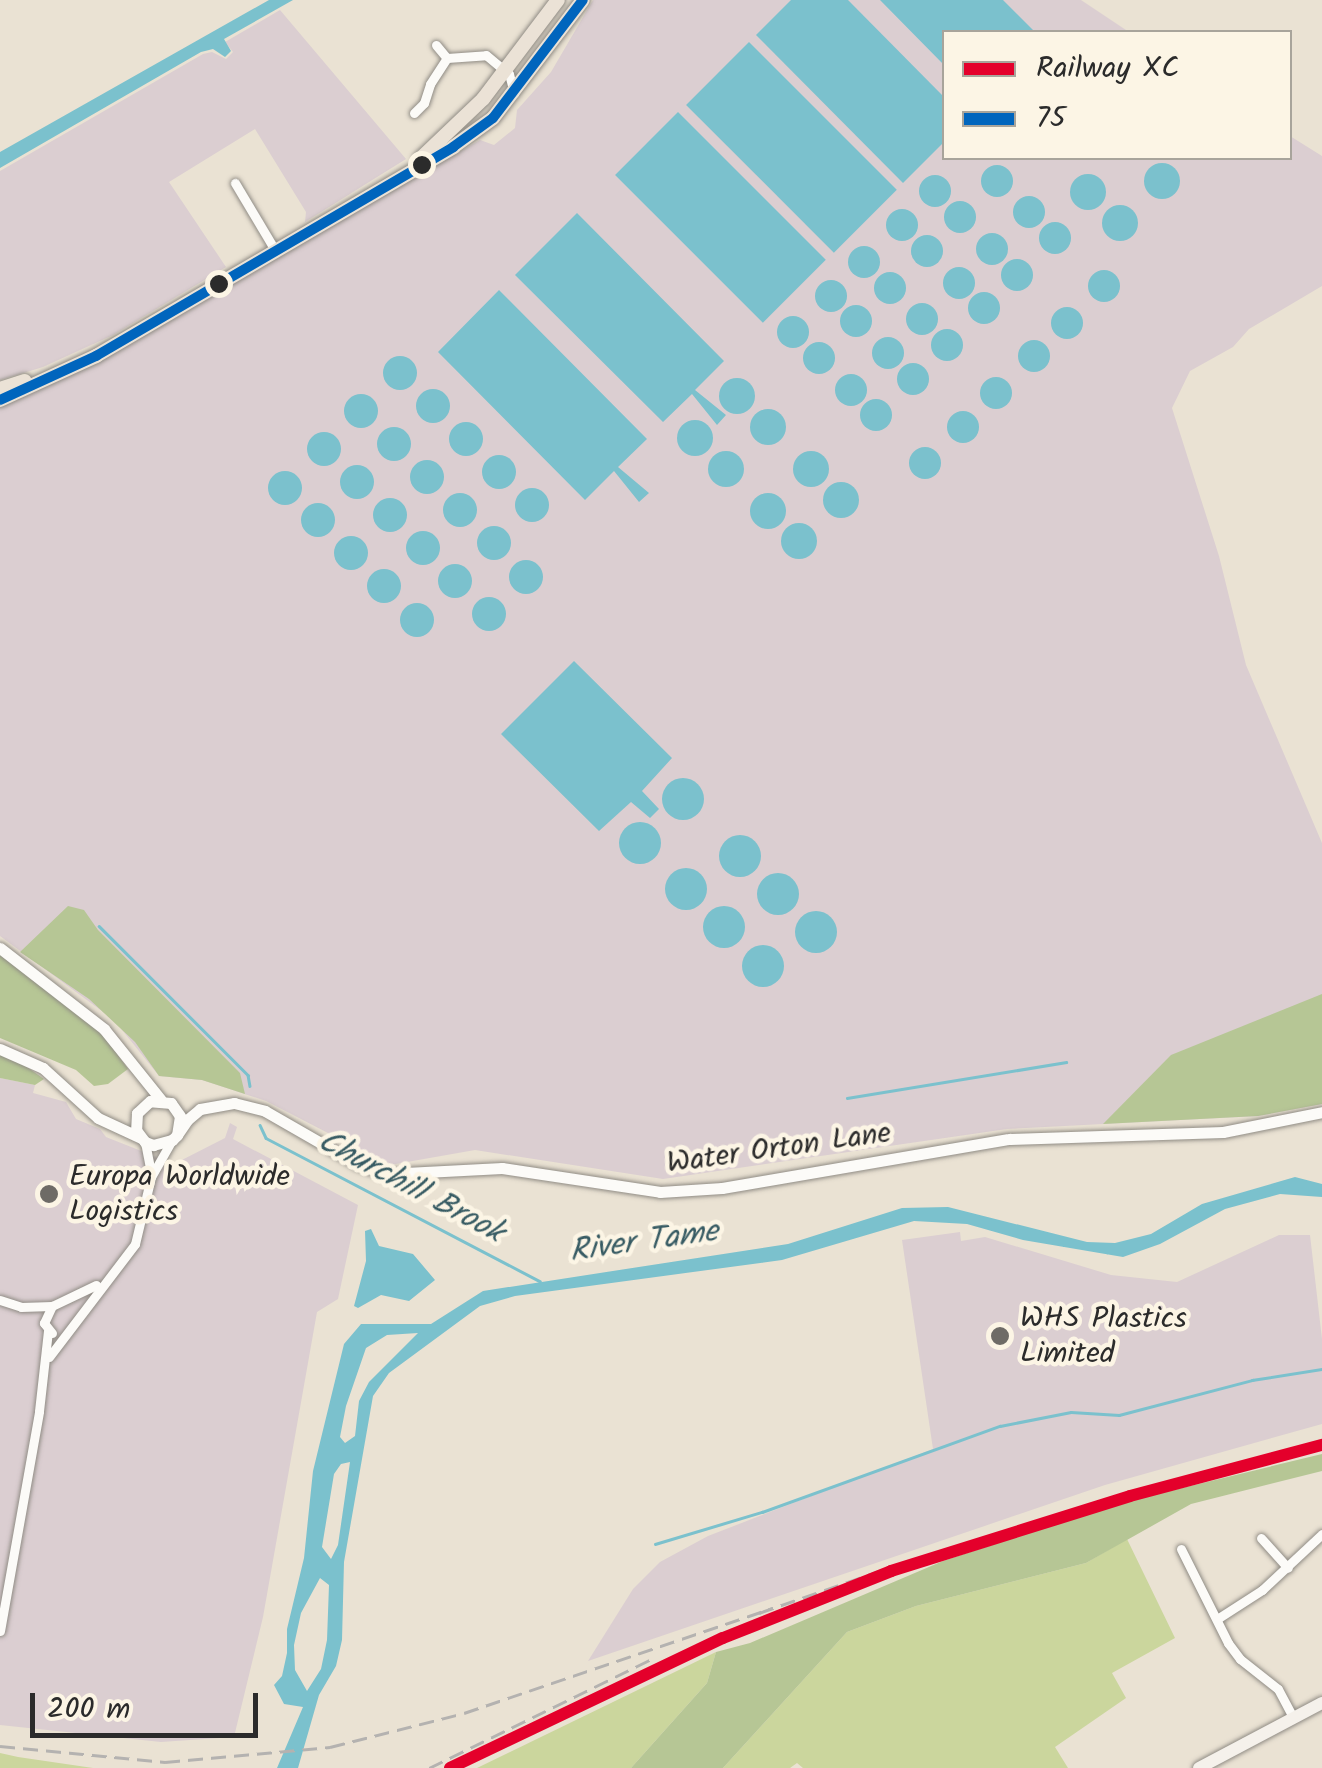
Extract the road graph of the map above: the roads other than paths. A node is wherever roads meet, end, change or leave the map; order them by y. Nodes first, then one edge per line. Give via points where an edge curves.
1 (558, 0) edge
2 (583, 0) edge
3 (567, 22) junction
4 (436, 45) dead end
5 (446, 58) junction
6 (508, 72) junction
7 (514, 92) junction
8 (483, 99) junction
9 (414, 113) dead end
10 (493, 118) junction
11 (428, 152) junction
12 (413, 167) junction
13 (235, 183) dead end
14 (275, 250) junction
15 (3, 396) edge
16 (0, 948) edge
17 (0, 1049) edge
18 (137, 1070) junction
19 (166, 1102) junction
20 (200, 1109) junction
21 (1322, 1112) edge
22 (137, 1115) junction
23 (116, 1129) junction
24 (175, 1138) junction
25 (143, 1140) junction
26 (151, 1177) junction
27 (103, 1282) junction
28 (0, 1300) edge
29 (55, 1305) junction
30 (21, 1307) junction
31 (76, 1323) junction
32 (47, 1329) junction
33 (70, 1333) junction
34 (48, 1359) junction
35 (1322, 1534) edge
36 (1268, 1541) dead end
37 (1314, 1543) junction
38 (1181, 1549) dead end
39 (1322, 1552) edge
40 (1198, 1554) dead end
41 (1187, 1560) junction
42 (1288, 1568) junction
43 (1217, 1619) junction
44 (0, 1631) edge
45 (1322, 1703) edge
46 (1292, 1718) junction
47 (1199, 1768) edge

1 - 6 main road
2 - 3 main road
3 - 6 street via 536,58
3 - 7 main road
4 - 5 street
5 - 6 street via 486,55
5 - 9 street
6 - 7 street
6 - 8 main road
7 - 10 main road
8 - 10 main road
8 - 11 main road
10 - 11 main road via 474,116
10 - 12 main road
11 - 12 main road
12 - 14 main road
13 - 14 street
14 - 15 main road via 96,356
16 - 18 street via 104,1030
17 - 23 street via 43,1068
18 - 19 street
18 - 22 street
19 - 20 street, Water Orton Lane
19 - 22 street via 150,1101
19 - 24 street via 180,1116
20 - 21 street, Water Orton Lane via 252,1106 386,1174 502,1168 660,1192 722,1188 1010,1139 1223,1132
20 - 24 street
22 - 23 street
22 - 25 street
23 - 25 street
24 - 25 street via 164,1144
24 - 26 street
25 - 26 street
26 - 27 street via 134,1244
27 - 29 street
27 - 31 street
28 - 30 street
29 - 30 street
29 - 31 street via 73,1310
29 - 32 street via 45,1316
30 - 32 street
31 - 33 street
32 - 33 street
32 - 34 street
33 - 34 street
34 - 44 street
35 - 37 street
36 - 42 street
37 - 39 street
37 - 42 street
38 - 41 street
40 - 41 street
41 - 43 street
42 - 43 street
43 - 46 street via 1240,1659 1278,1689
45 - 46 main road
46 - 47 main road

